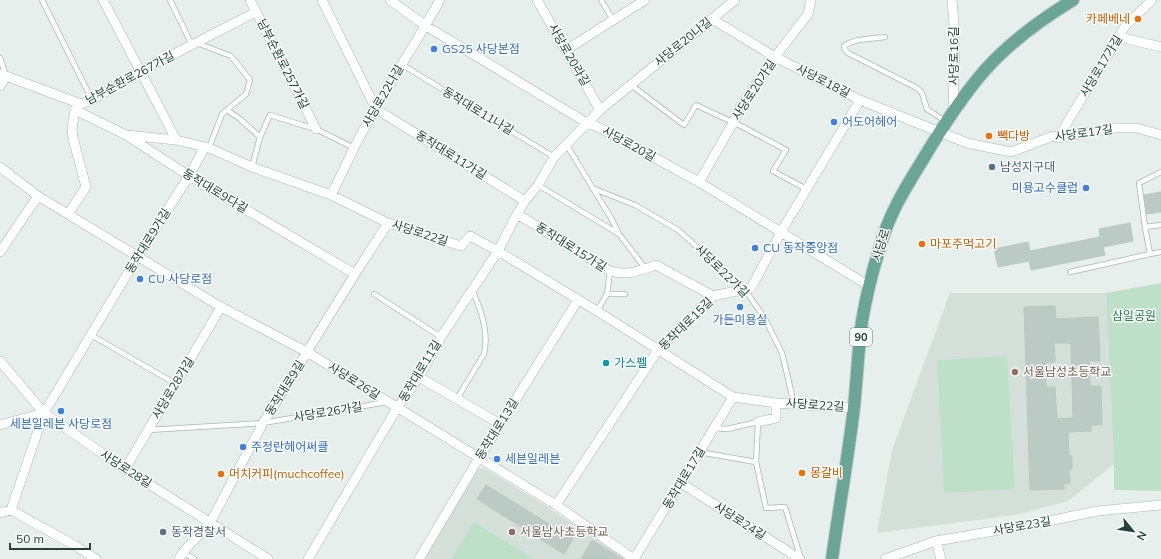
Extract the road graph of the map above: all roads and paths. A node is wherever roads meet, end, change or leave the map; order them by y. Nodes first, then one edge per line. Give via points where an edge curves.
1 (42, 0) edge
2 (103, 0) edge
3 (170, 0) edge
4 (250, 0) edge
5 (322, 0) edge
6 (390, 0) edge
7 (440, 0) edge
8 (537, 0) edge
9 (601, 0) edge
10 (645, 0) edge
11 (734, 0) edge
12 (811, 0) edge
13 (952, 0) edge
14 (1073, 0) edge
15 (1152, 0) edge
16 (256, 12) junction
17 (712, 19) junction
18 (613, 20) junction
19 (426, 26) junction
20 (885, 37) dead end
21 (1119, 37) junction
22 (195, 44) junction
23 (1161, 47) edge
24 (566, 50) junction
25 (775, 57) junction
26 (0, 58) edge
27 (402, 64) junction
28 (141, 71) junction
29 (3, 75) edge
30 (631, 85) junction
31 (0, 86) edge
32 (92, 100) junction
33 (860, 100) junction
34 (376, 109) junction
35 (227, 110) junction
36 (600, 110) junction
37 (946, 122) junction
38 (587, 123) junction
39 (733, 123) junction
40 (316, 128) junction
41 (1161, 134) edge
42 (126, 135) junction
43 (260, 137) junction
44 (1058, 138) junction
45 (176, 140) junction
46 (566, 144) junction
47 (207, 147) junction
48 (354, 148) junction
49 (554, 157) junction
50 (0, 167) edge
51 (252, 167) junction
52 (1161, 172) edge
53 (189, 176) junction
54 (699, 182) junction
55 (538, 185) junction
56 (592, 188) junction
57 (806, 189) junction
58 (331, 195) junction
59 (38, 196) junction
60 (525, 201) junction
61 (68, 214) junction
62 (517, 214) junction
63 (388, 223) junction
64 (1161, 225) edge
65 (1145, 227) junction
66 (780, 232) junction
67 (619, 234) junction
68 (498, 251) junction
69 (0, 252) edge
70 (1161, 252) edge
71 (1150, 254) junction
72 (138, 256) junction
73 (645, 268) junction
74 (610, 271) junction
75 (1070, 272) dead end
76 (355, 274) junction
77 (869, 286) junction
78 (472, 290) junction
79 (745, 290) junction
80 (374, 294) dead end
81 (607, 294) junction
82 (624, 294) dead end
83 (713, 296) junction
84 (578, 300) junction
85 (221, 308) junction
86 (597, 311) junction
87 (91, 335) junction
88 (441, 337) junction
89 (658, 350) junction
90 (307, 352) junction
91 (0, 361) edge
92 (419, 377) junction
93 (176, 384) junction
94 (733, 397) junction
95 (457, 398) junction
96 (388, 402) junction
97 (776, 402) junction
98 (794, 404) junction
99 (397, 408) junction
100 (853, 408) junction
101 (44, 413) junction
102 (758, 422) junction
103 (263, 423) junction
104 (500, 424) junction
105 (0, 425) edge
106 (715, 428) junction
107 (148, 430) junction
108 (699, 452) junction
109 (479, 458) junction
110 (756, 462) junction
111 (125, 469) junction
112 (681, 483) junction
113 (556, 505) junction
114 (1161, 505) edge
115 (11, 510) junction
116 (0, 513) edge
117 (210, 523) junction
118 (936, 541) junction
119 (181, 556) edge
120 (96, 559) edge
121 (194, 559) edge
122 (268, 559) edge
123 (308, 559) edge
124 (419, 559) edge
125 (634, 559) edge
126 (801, 559) edge
127 (832, 559) edge
128 (885, 559) edge
129 (941, 559) edge

1 - 32 lane
2 - 28 street
3 - 22 lane
4 - 16 street, 남부순환로257가길
5 - 34 street
6 - 19 street, 사당로20길
7 - 19 street, 사당로22나길
8 - 24 street, 사당로20라길
9 - 18 lane
10 - 18 street
11 - 17 street, 사당로20나길
12 - 25 street, 사당로20가길 via 808,14
13 - 37 street, 사당로16길 via 955,38
14 - 37 main road, 사당로 / 90 via 1015,41 986,69
15 - 21 street, 사당로17가길 via 1125,26
16 - 22 street, 남부순환로267가길
16 - 40 street, 남부순환로257가길
17 - 25 street, 사당로18길
17 - 30 street, 사당로20나길
18 - 24 street
19 - 27 street, 사당로22나길
19 - 38 street, 사당로20길
20 - 37 lane via 859,40 849,43 844,48 848,53 917,88 922,93 927,109
21 - 23 street
21 - 44 street, 사당로17가길
22 - 28 street, 남부순환로267가길
22 - 35 lane via 231,56 250,80 246,94
24 - 36 street, 사당로20라길
25 - 33 street, 사당로18길
25 - 39 street, 사당로20가길 via 739,109
26 - 29 lane
27 - 34 street, 사당로22나길
27 - 49 lane, 동작대로11나길
28 - 32 street, 남부순환로267가길
28 - 45 street
29 - 31 street
29 - 32 street, 남부순환로267가길 via 82,104
30 - 36 street, 사당로20나길
30 - 39 lane via 684,125 696,105
33 - 37 street, 사당로18길
33 - 57 street
34 - 48 street, 사당로22나길
34 - 60 street, 동작대로11가길
35 - 43 lane
35 - 47 lane via 222,114
36 - 38 street, 사당로20나길
37 - 44 street, 사당로17길 via 967,143 1011,152 1053,136
37 - 77 main road, 사당로 / 90 via 900,197 888,222
38 - 46 street, 동작대로11길
38 - 54 street, 사당로20길
39 - 54 street, 사당로20가길
39 - 57 lane via 786,150 774,171
40 - 43 lane, 남부순환로257가길 via 270,115
40 - 48 lane, 남부순환로257가길
41 - 44 street, 사당로17길 via 1137,128 1112,128
42 - 45 street, 사당로22길
42 - 53 street, 동작대로9다길
42 - 61 street, 동작대로9다길 via 75,110 73,138 86,187
43 - 51 lane
45 - 47 street, 사당로22길
46 - 49 street, 동작대로11길
46 - 56 lane
47 - 51 street, 사당로22길
47 - 53 street, 동작대로9가길
48 - 58 street, 사당로22나길
49 - 55 street, 동작대로11길
50 - 59 street, 사당로26길
51 - 58 street, 사당로22길
52 - 65 lane via 1139,183
53 - 72 street, 동작대로9가길
53 - 76 street, 동작대로9다길
54 - 66 street, 사당로20길
55 - 60 street, 동작대로11길
55 - 67 lane
56 - 67 lane
56 - 79 lane, 사당로22가길 via 635,205 678,230
57 - 66 street
58 - 63 street, 사당로22길
59 - 61 street, 사당로26길
59 - 69 street
60 - 62 street, 동작대로11길
61 - 72 street, 사당로26길
62 - 68 street, 동작대로11길
62 - 74 street, 동작대로15가길
63 - 68 street, 사당로22길 via 461,246 470,236
63 - 76 street, 동작대로9길
64 - 65 lane
65 - 71 lane
66 - 77 street, 사당로20길
66 - 79 street via 752,288
67 - 73 lane
68 - 78 street, 동작대로11길
68 - 84 street, 사당로22길
70 - 71 lane
71 - 75 lane
72 - 85 street, 사당로26길
72 - 87 street, 동작대로9가길
73 - 74 street, 동작대로15가길 via 621,274
73 - 83 street, 동작대로15가길 via 656,265
74 - 81 lane
76 - 90 street, 동작대로9길
77 - 100 main road, 사당로 / 90 via 862,322
78 - 88 street, 동작대로11길
78 - 95 lane via 478,302 486,346 484,354
79 - 83 street, 동작대로15길
79 - 98 lane, 사당로22가길 via 764,317 782,353
80 - 88 lane
81 - 82 lane
81 - 86 lane
83 - 89 street, 동작대로15길
84 - 86 street, 사당로22길
84 - 104 street, 동작대로13길
85 - 90 street, 사당로26길
85 - 93 street, 사당로28가길
86 - 89 street, 사당로22길
87 - 93 lane
87 - 101 street, 동작대로9가길
88 - 92 street, 동작대로11길
89 - 94 street, 사당로22길
89 - 113 street, 동작대로15길
90 - 96 street, 사당로26길
90 - 103 street, 동작대로9길
91 - 101 street, 사당로28길
92 - 95 street
92 - 99 street, 동작대로11길
93 - 107 street, 사당로28가길
94 - 97 street, 사당로22길
94 - 106 street, 동작대로17길
95 - 104 street
96 - 99 street, 사당로26길
96 - 103 lane, 사당로26가길
97 - 98 street, 사당로22길
97 - 102 street, 사당로22길 via 776,418
98 - 100 street, 사당로22길
99 - 109 street, 사당로26길
99 - 123 street, 동작대로11길
100 - 127 main road, 사당로 / 90
101 - 105 street
101 - 111 street, 사당로28길
101 - 115 street, 동작대로9가길
102 - 106 lane via 726,429
102 - 110 lane
103 - 107 lane, 사당로26가길
103 - 117 street, 동작대로9길
104 - 109 street, 동작대로13길
106 - 108 street, 동작대로17길
107 - 111 street, 사당로28가길
108 - 110 lane
108 - 112 street, 동작대로17길
109 - 113 street, 사당로26길
109 - 124 street, 동작대로13길
110 - 126 lane via 766,508 785,506
111 - 117 street, 사당로28길
112 - 125 street, 동작대로17길
112 - 126 street, 사당로24길
113 - 125 street, 사당로26길
114 - 118 street, 사당로23길 via 1098,511
115 - 116 street
115 - 120 street
117 - 119 street, 동작대로9길
117 - 122 street, 사당로28길
118 - 128 street, 사당로23길
118 - 129 street
119 - 121 lane, 동작대로9길

